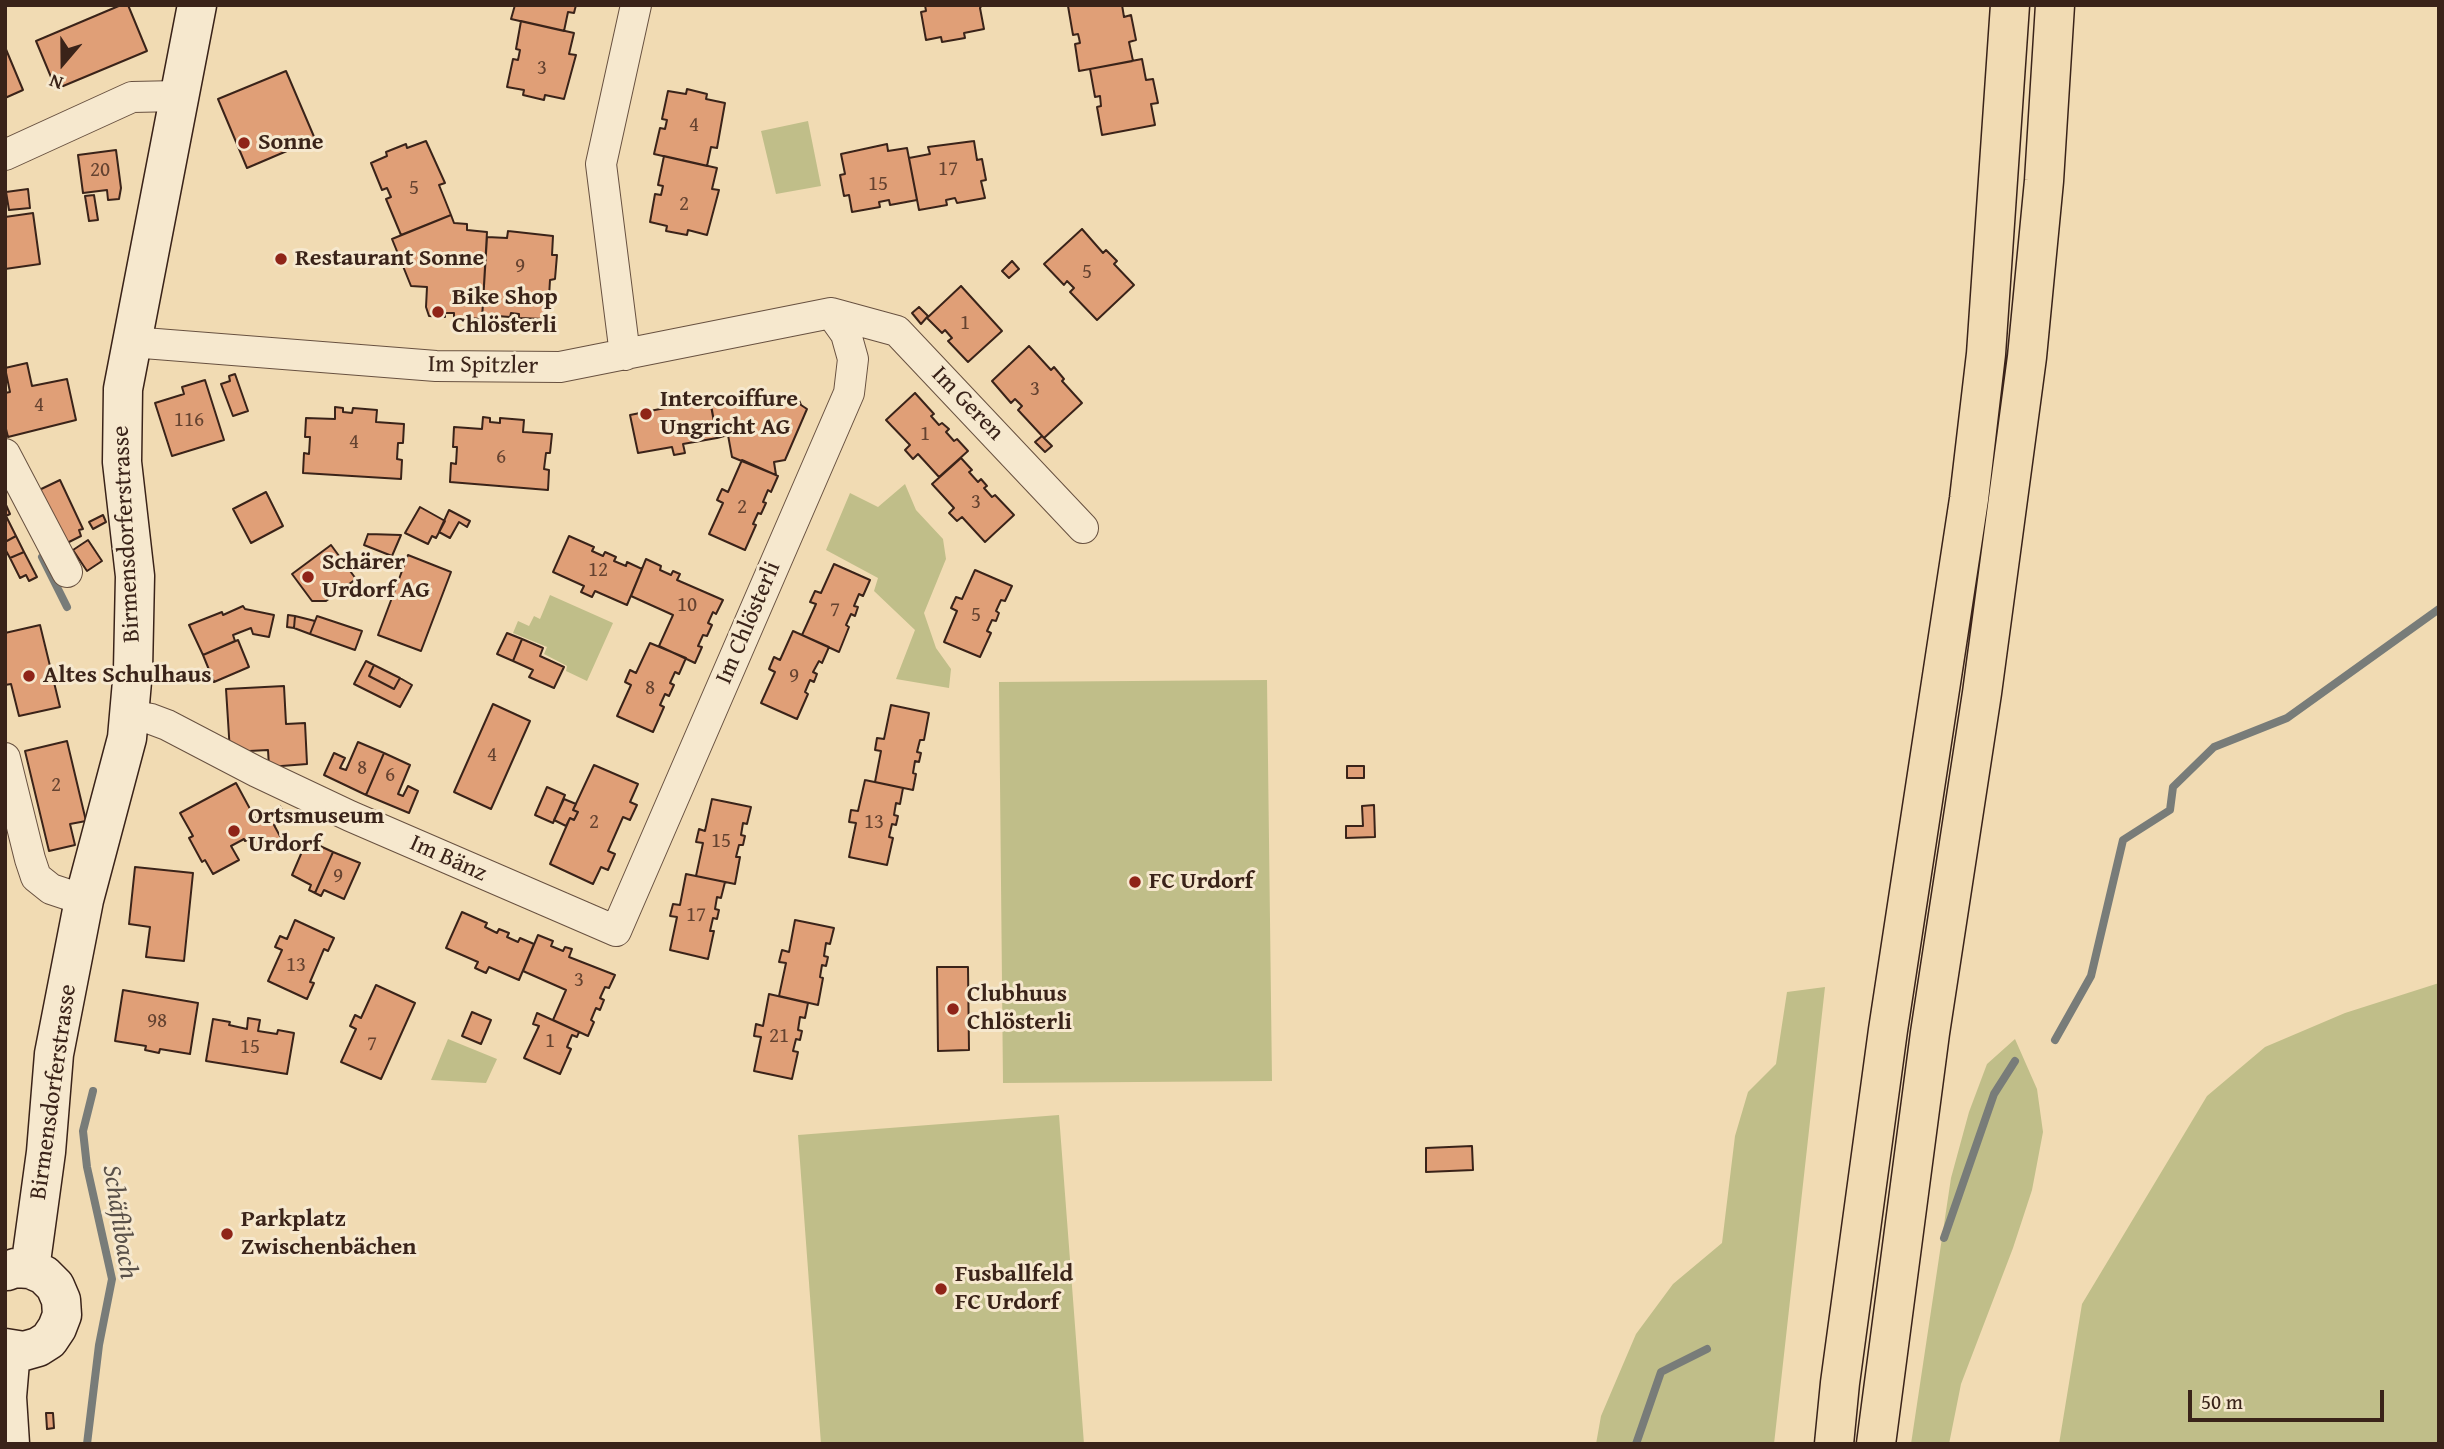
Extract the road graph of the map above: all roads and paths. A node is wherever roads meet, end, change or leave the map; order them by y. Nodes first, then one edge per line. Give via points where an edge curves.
1 (197, 5) edge
2 (636, 5) edge
3 (2010, 5) edge
4 (2055, 5) edge
5 (178, 96) junction
6 (5, 155) edge
7 (831, 313) junction
8 (131, 342) junction
9 (625, 355) junction
10 (5, 454) edge
11 (1083, 528) dead end
12 (67, 572) dead end
13 (130, 715) junction
14 (5, 758) edge
15 (84, 900) junction
16 (616, 932) joint
17 (18, 1271) edge
18 (8, 1349) edge
19 (10, 1444) edge
20 (1834, 1444) edge
21 (1876, 1444) edge

1 - 5 main road, Birmensdorferstrasse
2 - 9 street via 601,164
3 - 20 highway via 1986,354 1969,499 1886,1043
4 - 21 highway via 2024,383
5 - 6 street via 132,97
5 - 8 main road, Birmensdorferstrasse
7 - 9 street, Im Spitzler
7 - 11 street, Im Geren via 897,331
7 - 16 street, Im Chlösterli via 846,334 853,359 849,393
8 - 9 street, Im Spitzler via 436,366 560,367
8 - 13 main road, Birmensdorferstrasse via 121,421 135,576
10 - 12 street
13 - 15 main road, Birmensdorferstrasse
13 - 16 street, Im Bänz via 167,725 350,816
14 - 15 street via 36,877 51,889
15 - 17 main road, Birmensdorferstrasse via 54,1054 46,1152
17 - 18 main road, Birmensdorferstrasse via 44,1275 55,1286 62,1315 49,1340 38,1347
18 - 19 main road, Birmensdorferstrasse

